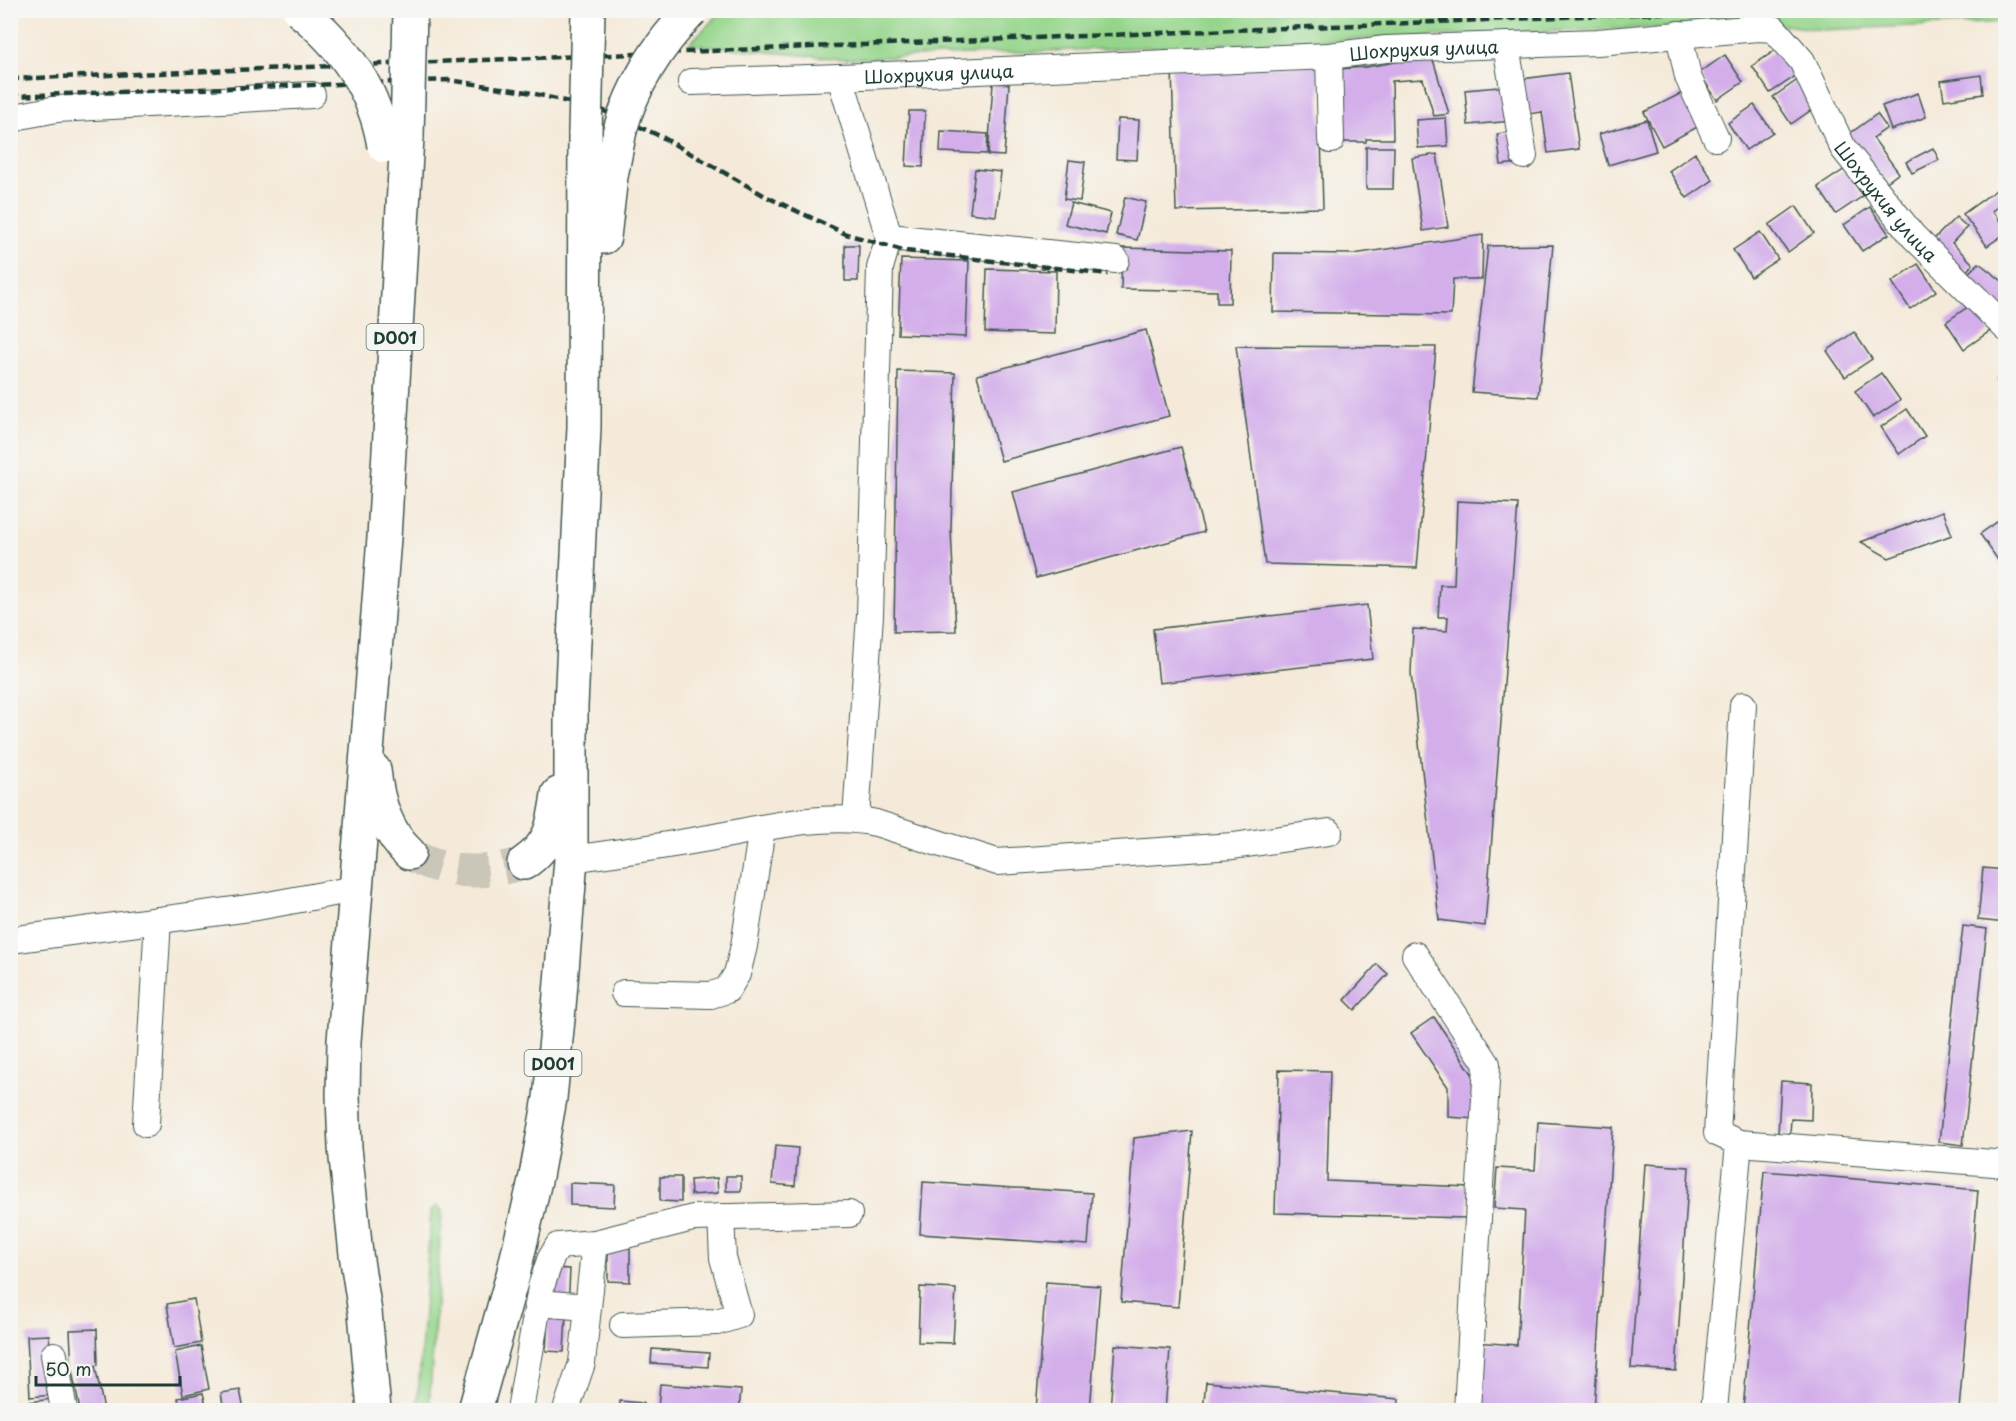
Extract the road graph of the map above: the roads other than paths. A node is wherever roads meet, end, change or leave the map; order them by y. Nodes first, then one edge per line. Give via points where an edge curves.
1 (299, 10) edge
2 (410, 10) edge
3 (588, 10) edge
4 (692, 10) edge
5 (1679, 34) junction
6 (1506, 45) junction
7 (1329, 56) junction
8 (840, 77) junction
9 (692, 82) dead end
10 (312, 96) dead end
11 (10, 122) edge
12 (1716, 138) dead end
13 (1331, 140) dead end
14 (396, 141) junction
15 (1524, 156) dead end
16 (889, 237) junction
17 (1116, 260) dead end
18 (2006, 328) edge
19 (584, 427) junction
20 (1743, 705) dead end
21 (571, 706) junction
22 (368, 724) junction
23 (856, 818) junction
24 (762, 828) junction
25 (1329, 832) dead end
26 (409, 853) tunnel mouth
27 (571, 859) junction
28 (524, 863) tunnel mouth
29 (355, 890) junction
30 (158, 920) junction
31 (10, 940) edge
32 (1414, 955) dead end
33 (624, 993) dead end
34 (146, 1124) dead end
35 (1739, 1143) junction
36 (2006, 1164) edge
37 (849, 1214) dead end
38 (721, 1217) junction
39 (595, 1243) junction
40 (540, 1295) junction
41 (588, 1298) junction
42 (622, 1325) dead end
43 (54, 1355) dead end
44 (64, 1410) edge
45 (374, 1410) edge
46 (475, 1410) edge
47 (520, 1410) edge
48 (566, 1410) edge
49 (1467, 1410) edge
50 (1714, 1410) edge

1 - 14 highway, bridge via 352,66 378,117
2 - 14 highway, bridge
3 - 19 highway, D001, bridge
4 - 19 highway, bridge via 645,70 620,130 608,199
5 - 6 street, Шохрухия улица
5 - 12 street via 1688,76
5 - 18 street, Шохрухия улица via 1774,29 1802,61 1843,148 1913,236
6 - 7 street, Шохрухия улица via 1386,49
6 - 15 street
7 - 8 street, Шохрухия улица
7 - 13 street
8 - 9 street, Шохрухия улица
8 - 16 street
10 - 11 street via 57,109 20,116
14 - 22 highway via 384,538
16 - 17 street
16 - 23 street via 879,268 870,615
19 - 21 highway, D001
20 - 35 street via 1717,1133
21 - 27 highway, D001
21 - 28 highway via 553,824 545,843
22 - 26 highway via 381,806 396,839
22 - 29 highway
23 - 24 street
23 - 25 street via 997,862 1233,846
24 - 27 street
24 - 33 street via 744,946 737,974 727,990 711,995
27 - 46 highway, D001 via 551,1087 540,1154 513,1275
29 - 30 street
29 - 45 highway via 343,1095 345,1148
30 - 31 street
30 - 34 street
32 - 49 street via 1487,1064
35 - 36 street
35 - 50 street
37 - 38 street
38 - 39 street via 693,1218
38 - 42 street via 723,1258 739,1315 717,1322
39 - 40 street via 558,1246
39 - 41 street
40 - 41 street
40 - 47 street
41 - 48 street via 582,1363
43 - 44 street

